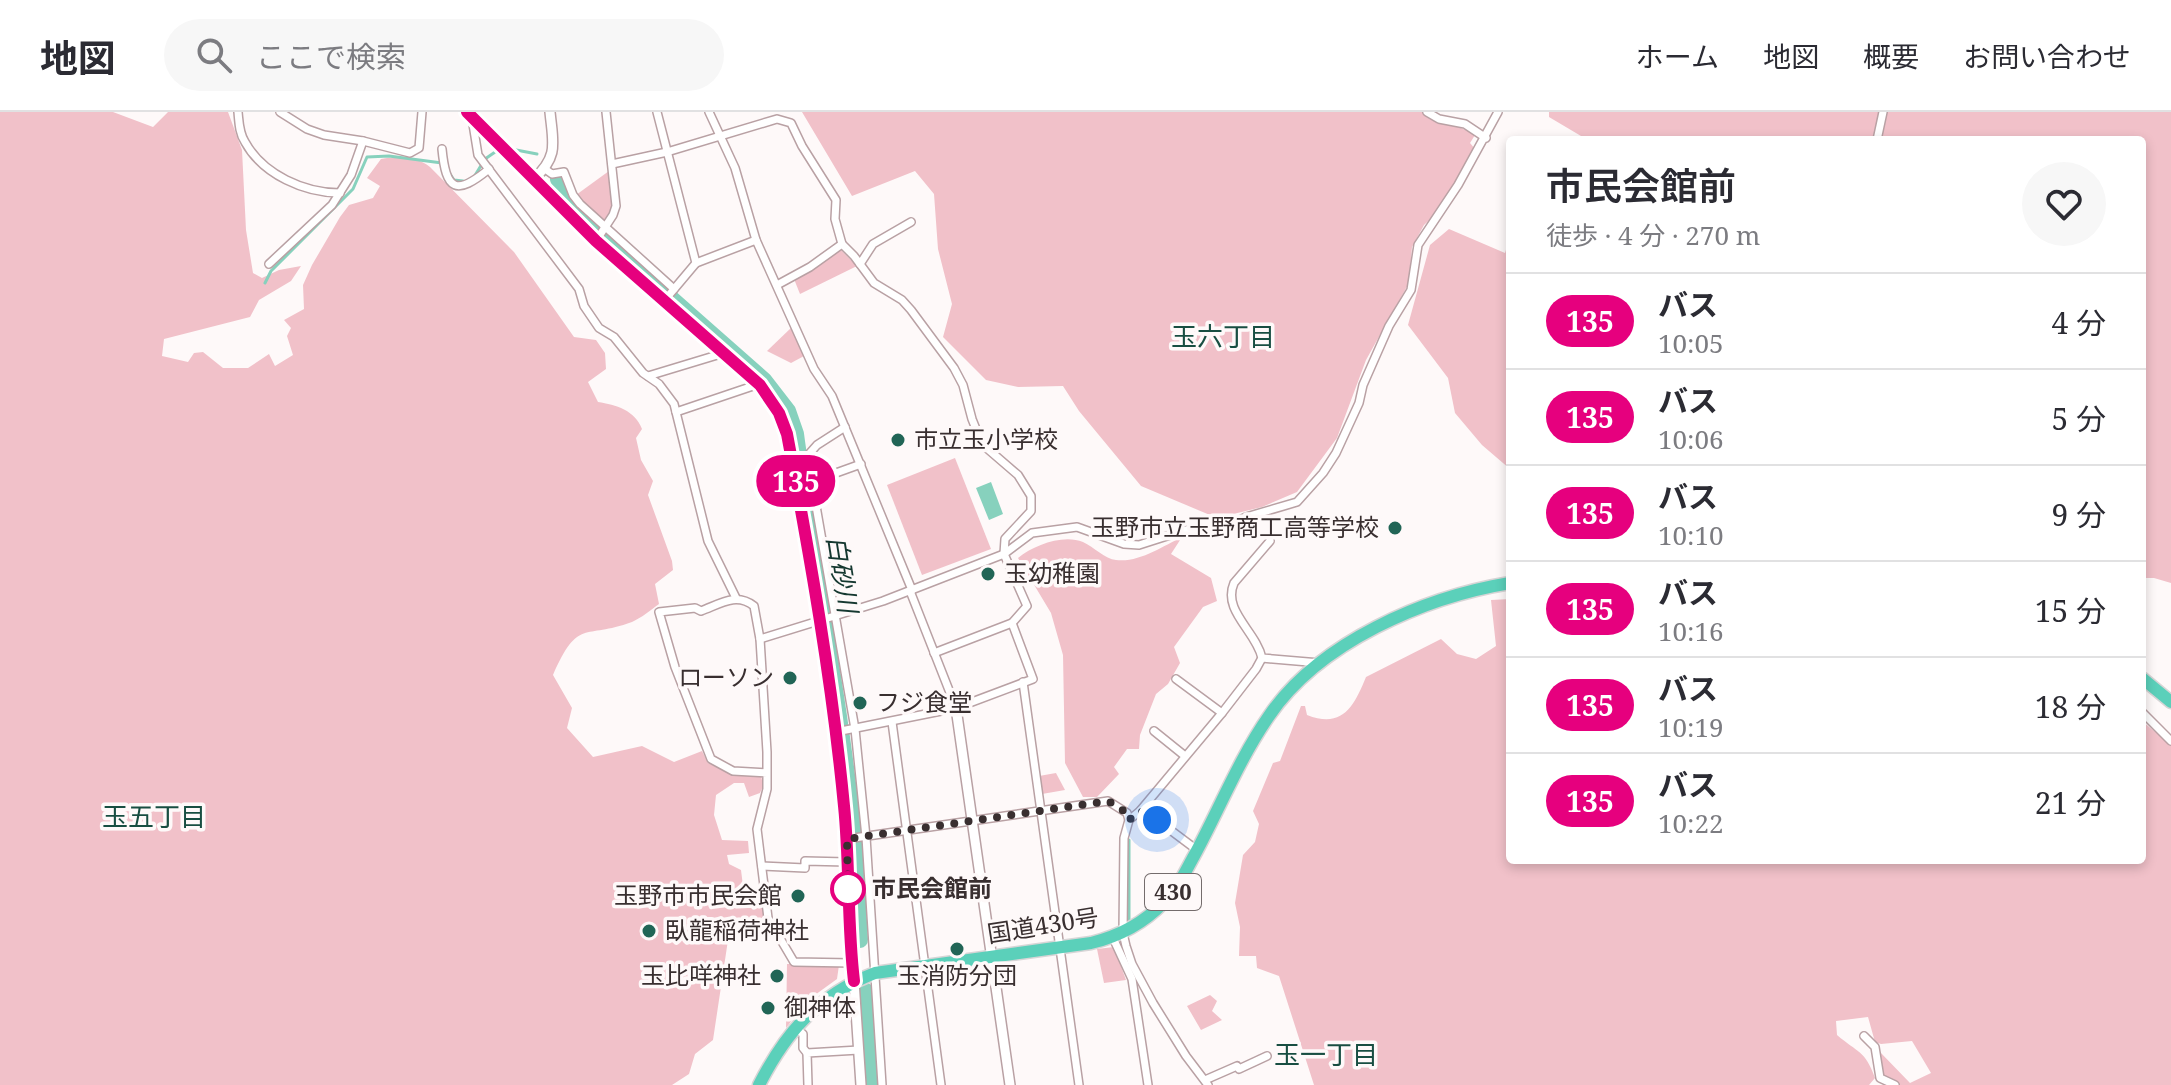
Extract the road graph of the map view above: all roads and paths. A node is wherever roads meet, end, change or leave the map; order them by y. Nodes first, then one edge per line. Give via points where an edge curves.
1 (238, 112) edge
2 (280, 112) edge
3 (422, 112) edge
4 (550, 112) edge
5 (606, 112) edge
6 (657, 112) edge
7 (709, 112) edge
8 (1427, 112) edge
9 (1498, 112) edge
10 (1883, 112) edge
11 (469, 114) edge
12 (775, 115) edge
13 (721, 136) junction
14 (1878, 136) edge
15 (1486, 138) junction
16 (363, 141) junction
17 (442, 149) dead end
18 (667, 152) junction
19 (485, 164) junction
20 (612, 164) junction
21 (545, 169) junction
22 (534, 179) junction
23 (340, 193) junction
24 (911, 222) dead end
25 (600, 234) junction
26 (756, 240) junction
27 (842, 244) junction
28 (696, 263) junction
29 (269, 264) dead end
30 (860, 264) junction
31 (777, 285) junction
32 (669, 294) junction
33 (724, 353) junction
34 (648, 376) junction
35 (759, 384) junction
36 (676, 412) junction
37 (845, 427) junction
38 (861, 464) junction
39 (804, 485) junction
40 (1270, 541) dead end
41 (1004, 554) junction
42 (1506, 584) edge
43 (911, 590) junction
44 (736, 598) junction
45 (828, 618) junction
46 (1012, 623) junction
47 (760, 639) junction
48 (934, 653) junction
49 (1262, 658) junction
50 (1320, 663) junction
51 (1176, 679) dead end
52 (2146, 681) edge
53 (1023, 682) junction
54 (2171, 702) edge
55 (956, 708) junction
56 (1222, 713) junction
57 (2146, 716) edge
58 (892, 722) junction
59 (853, 730) junction
60 (1154, 731) dead end
61 (838, 732) junction
62 (2171, 741) edge
63 (1185, 756) junction
64 (767, 773) junction
65 (1041, 811) junction
66 (1140, 811) junction
67 (1129, 820) junction
68 (974, 822) junction
69 (906, 831) junction
70 (864, 837) junction
71 (849, 839) junction
72 (1198, 850) junction
73 (847, 862) junction
74 (762, 866) junction
75 (1118, 935) junction
76 (1060, 948) junction
77 (993, 956) junction
78 (852, 963) junction
79 (924, 966) junction
80 (875, 973) junction
81 (854, 981) junction
82 (797, 1029) junction
83 (1864, 1036) dead end
84 (859, 1050) junction
85 (807, 1053) junction
86 (1267, 1056) dead end
87 (1206, 1082) edge
88 (759, 1085) edge
89 (808, 1085) edge
90 (861, 1085) edge
91 (882, 1085) edge
92 (941, 1085) edge
93 (1010, 1085) edge
94 (1079, 1085) edge
95 (1148, 1085) edge
96 (1895, 1085) edge

1 - 23 street via 244,141 256,158 305,189
2 - 16 street via 324,135
3 - 16 street via 419,148 410,153
4 - 21 street via 552,156
5 - 20 street
6 - 18 street
7 - 13 street
8 - 15 street via 1465,124
9 - 15 street
10 - 14 street
11 - 19 street
11 - 22 main road
12 - 13 street
12 - 27 street via 796,129 836,200
13 - 18 street
13 - 26 street
15 - 41 street via 1418,245 1411,290 1389,326 1336,453 1306,495 1223,528 1189,529 1139,545 1070,527 1032,533
16 - 23 street
17 - 19 street via 448,180 463,186
18 - 20 street
18 - 28 street
19 - 34 street via 579,289 599,328 614,337
20 - 25 street via 616,206
21 - 22 street
21 - 25 street via 564,172
22 - 25 main road
23 - 29 street
24 - 30 street via 873,244
25 - 32 main road
26 - 28 street
26 - 31 street
27 - 30 street
27 - 31 street
28 - 32 street
30 - 41 street via 874,283 902,300 922,323 963,385 982,444 1018,475 1031,496 1031,511 1005,539
31 - 37 street
32 - 33 main road
33 - 34 street
33 - 35 main road
34 - 36 street
35 - 36 street
35 - 39 main road via 779,413
36 - 44 street via 708,541
37 - 38 street
37 - 39 street via 809,454
38 - 39 street
38 - 43 street
39 - 45 main road
40 - 49 street via 1231,591 1232,605
41 - 43 street
41 - 46 street via 1027,606
42 - 50 highway, 国道430号 / 430 via 1430,603
43 - 45 street
43 - 48 street
44 - 47 street via 754,606
44 - 64 street via 701,611 659,612 661,625 711,759 733,771
45 - 47 street
45 - 59 street
45 - 61 main road
46 - 48 street
46 - 53 street via 1033,679
47 - 64 street
48 - 55 street
49 - 50 street
49 - 56 street
50 - 72 highway, 国道430号 / 430 via 1269,715
51 - 56 street
52 - 54 highway
53 - 55 street
53 - 65 street
55 - 58 street
55 - 68 street
56 - 63 street
57 - 62 street
58 - 59 street
58 - 69 street
59 - 61 street
59 - 70 street
60 - 63 street
61 - 71 main road
63 - 66 street
64 - 74 street via 757,829
65 - 67 street via 1108,801
65 - 68 street
65 - 76 street
66 - 67 street
66 - 72 street
67 - 75 street
68 - 69 street
68 - 77 street
69 - 70 street
69 - 79 street
70 - 71 street
70 - 80 street
71 - 73 main road
72 - 75 highway, 国道430号 / 430 via 1165,902
73 - 74 street via 805,861 805,868
73 - 78 main road
74 - 78 street via 768,918 794,962
75 - 76 highway, 国道430号 / 430
75 - 87 street
75 - 95 street via 1132,979
76 - 77 highway, 国道430号 / 430
76 - 94 street
77 - 79 highway, 国道430号 / 430
77 - 93 street
78 - 81 main road
79 - 80 highway, 国道430号 / 430
79 - 92 street
80 - 81 highway, 国道430号 / 430
80 - 91 street
81 - 82 highway, 国道430号 / 430 via 819,1003
81 - 84 street
82 - 85 street
82 - 88 highway, 国道430号 / 430
83 - 96 street via 1875,1047 1880,1078
84 - 85 street
84 - 90 street
85 - 89 street
86 - 87 street

